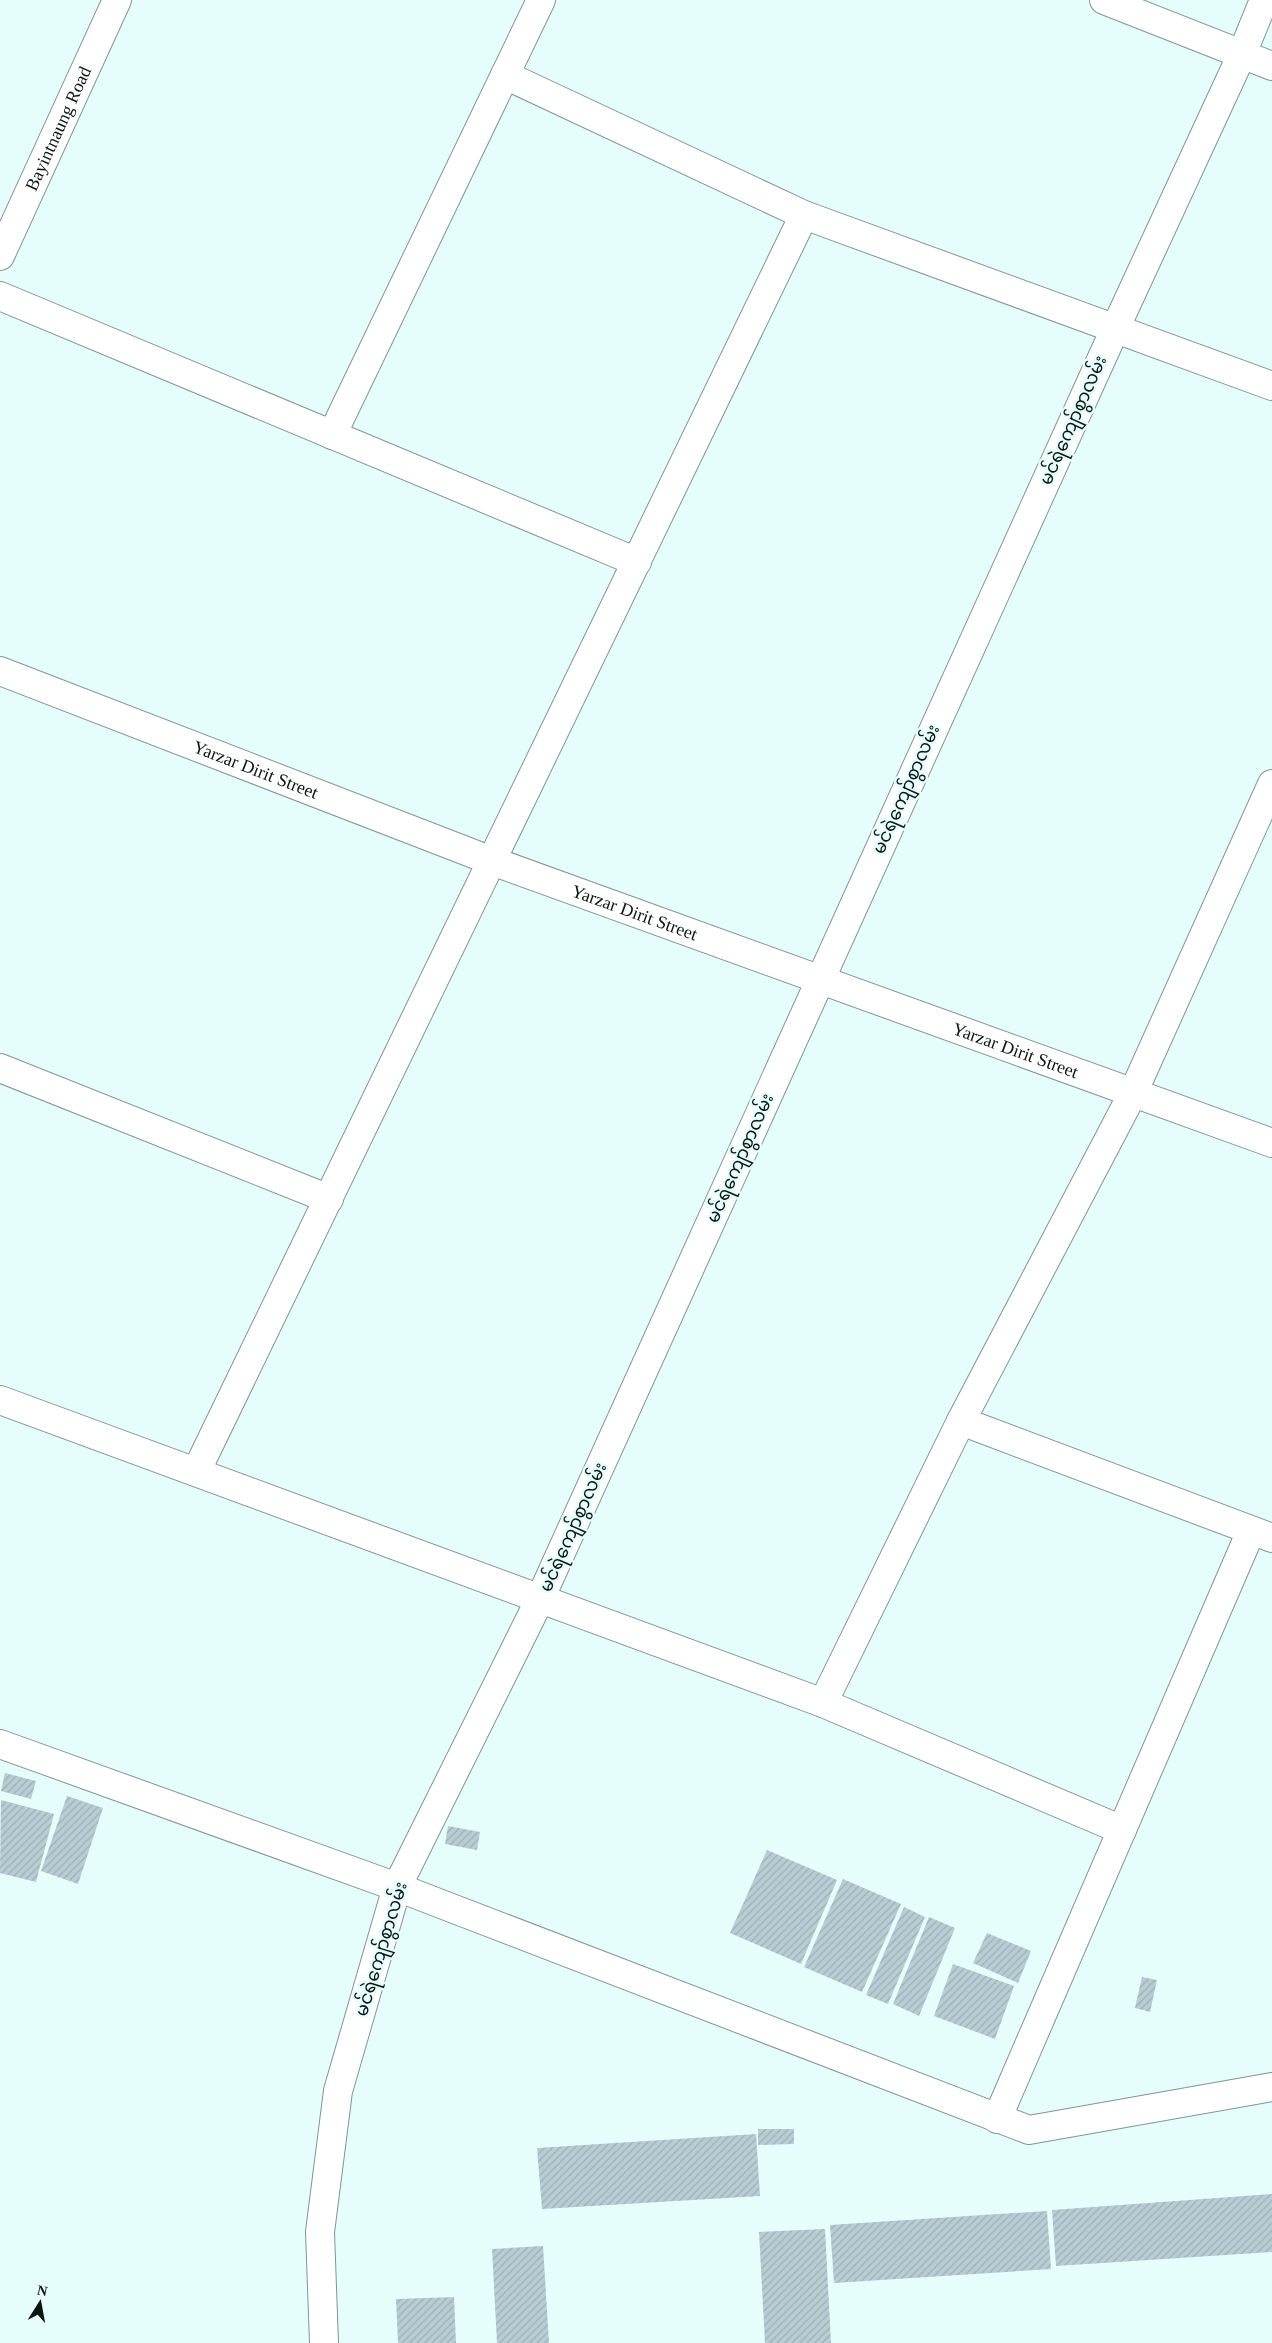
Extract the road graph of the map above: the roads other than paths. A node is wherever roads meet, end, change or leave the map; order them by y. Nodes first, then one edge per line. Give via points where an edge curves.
1 (117, 0) edge
2 (541, 0) edge
3 (1104, 0) edge
4 (1264, 0) edge
5 (1242, 54) junction
6 (1272, 66) edge
7 (505, 75) junction
8 (804, 216) junction
9 (0, 256) edge
10 (0, 296) edge
11 (1115, 328) junction
12 (1272, 386) edge
13 (332, 435) junction
14 (636, 562) junction
15 (0, 671) edge
16 (1272, 786) edge
17 (492, 861) junction
18 (821, 979) junction
19 (0, 1068) edge
20 (1133, 1093) junction
21 (1272, 1143) edge
22 (328, 1199) junction
23 (0, 1400) edge
24 (961, 1421) junction
25 (196, 1472) junction
26 (1262, 1534) edge
27 (540, 1599) junction
28 (823, 1703) junction
29 (0, 1744) edge
30 (1122, 1830) junction
31 (397, 1887) junction
32 (1272, 2087) edge
33 (997, 2119) junction
34 (324, 2343) edge

1 - 9 street, Bayintnaung Road
2 - 7 street
3 - 5 street
4 - 5 street, မင်ရဲကျော်စွာလမ်း
5 - 6 street
5 - 11 street, မင်ရဲကျော်စွာလမ်း
7 - 8 street
7 - 13 street
8 - 11 street
8 - 14 street
10 - 13 street
11 - 12 street
11 - 18 street, မင်ရဲကျော်စွာလမ်း
13 - 14 street
14 - 17 street
15 - 17 street, Yarzar Dirit Street
16 - 20 street
17 - 18 street, Yarzar Dirit Street
17 - 22 street
18 - 20 street, Yarzar Dirit Street
18 - 27 street, မင်ရဲကျော်စွာလမ်း
19 - 22 street
20 - 21 street, Yarzar Dirit Street
20 - 24 street
22 - 25 street
23 - 25 street
24 - 26 street
24 - 28 street
25 - 27 street
26 - 30 street
27 - 28 street
27 - 31 street, မင်ရဲကျော်စွာလမ်း
28 - 30 street
29 - 31 street
30 - 33 street
31 - 33 street
31 - 34 street, မင်ရဲကျော်စွာလမ်း via 338,2091 320,2232
32 - 33 street via 1029,2130

